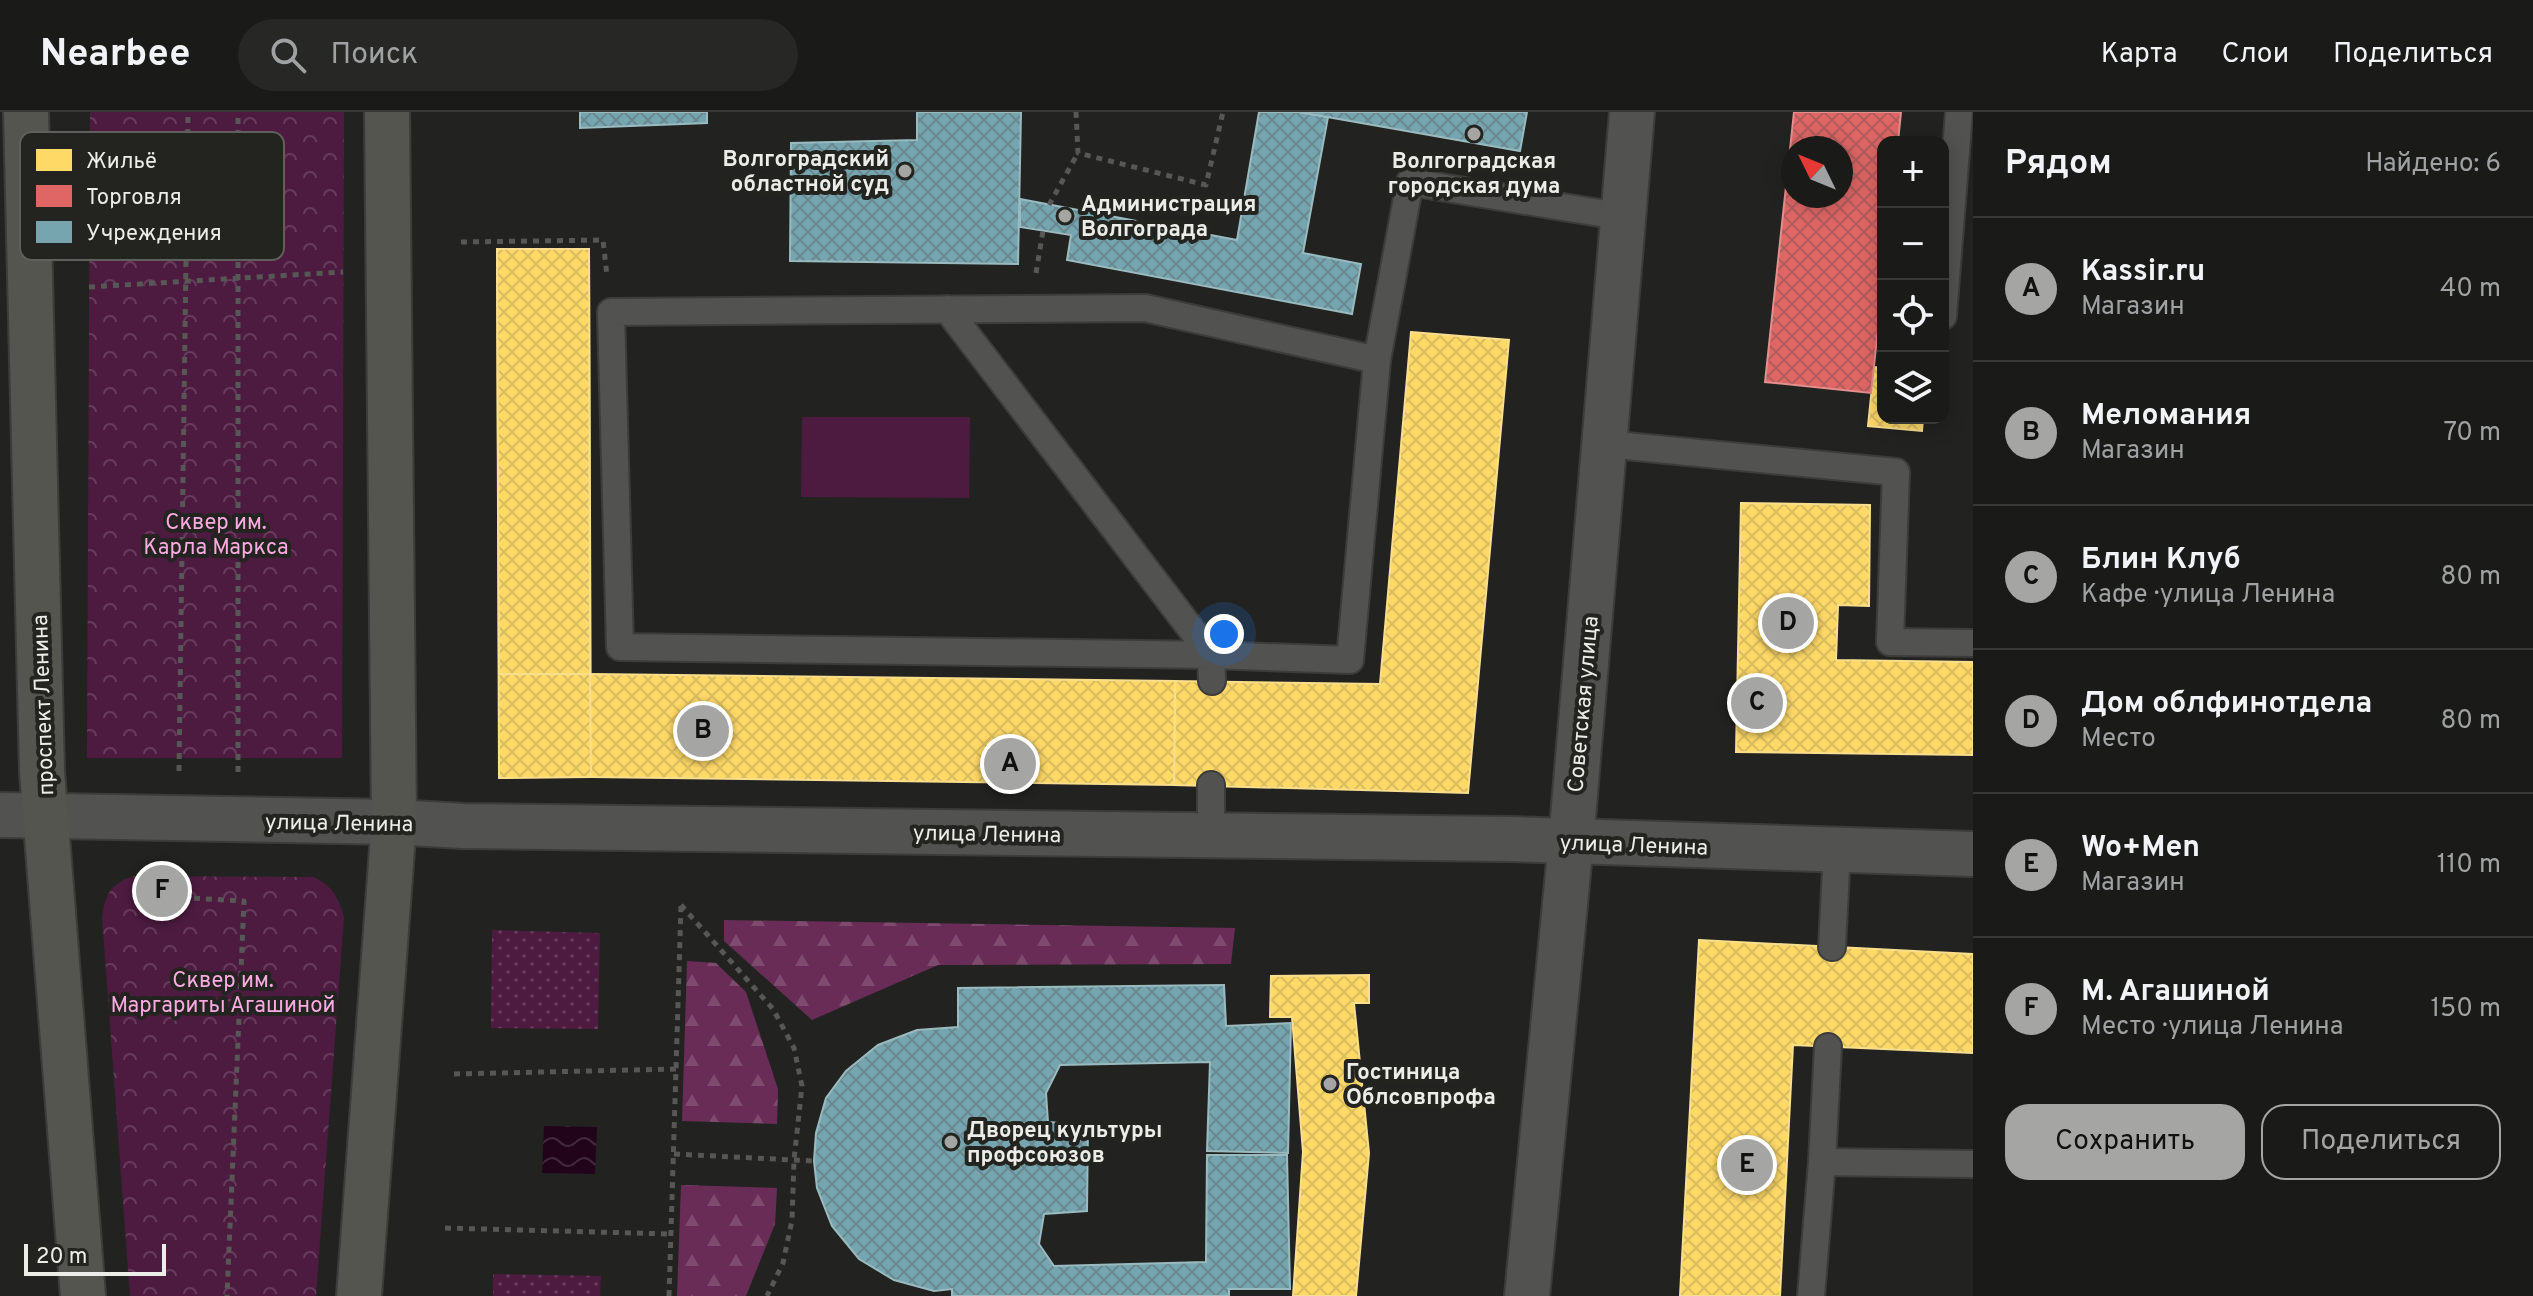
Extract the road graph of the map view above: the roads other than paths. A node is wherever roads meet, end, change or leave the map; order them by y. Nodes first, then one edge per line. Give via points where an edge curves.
1 (26, 112) edge
2 (387, 112) edge
3 (1632, 112) edge
4 (1959, 112) edge
5 (26, 132) edge
6 (1624, 217) junction
7 (30, 260) edge
8 (1946, 280) edge
9 (947, 309) junction
10 (1377, 360) junction
11 (1605, 444) junction
12 (1973, 643) edge
13 (1211, 655) junction
14 (1212, 681) dead end
15 (1211, 785) dead end
16 (0, 815) edge
17 (46, 817) junction
18 (394, 822) junction
19 (1211, 836) junction
20 (1571, 842) junction
21 (1837, 850) junction
22 (1973, 854) edge
23 (1832, 947) dead end
24 (1828, 1047) dead end
25 (1822, 1162) junction
26 (1973, 1164) edge
27 (83, 1296) edge
28 (359, 1296) edge
29 (1527, 1296) edge
30 (1811, 1296) edge

1 - 5 main road, проспект Ленина
2 - 18 main road
3 - 6 street, Советская улица
4 - 8 lane
6 - 10 lane via 1410,182
6 - 11 street, Советская улица
7 - 17 main road, проспект Ленина
9 - 10 lane via 1145,308
9 - 13 lane
9 - 13 lane via 611,312 620,647
10 - 13 lane via 1350,660
11 - 12 lane via 1896,472 1890,642
11 - 20 street, Советская улица
13 - 14 lane
15 - 19 lane
16 - 17 street, улица Ленина
17 - 18 street, улица Ленина
17 - 27 main road, проспект Ленина
18 - 19 street, улица Ленина
18 - 28 main road
19 - 20 street, улица Ленина
20 - 21 street, улица Ленина
20 - 29 street, Советская улица
21 - 22 street, улица Ленина
21 - 23 lane
24 - 25 lane
25 - 26 lane
25 - 30 lane

